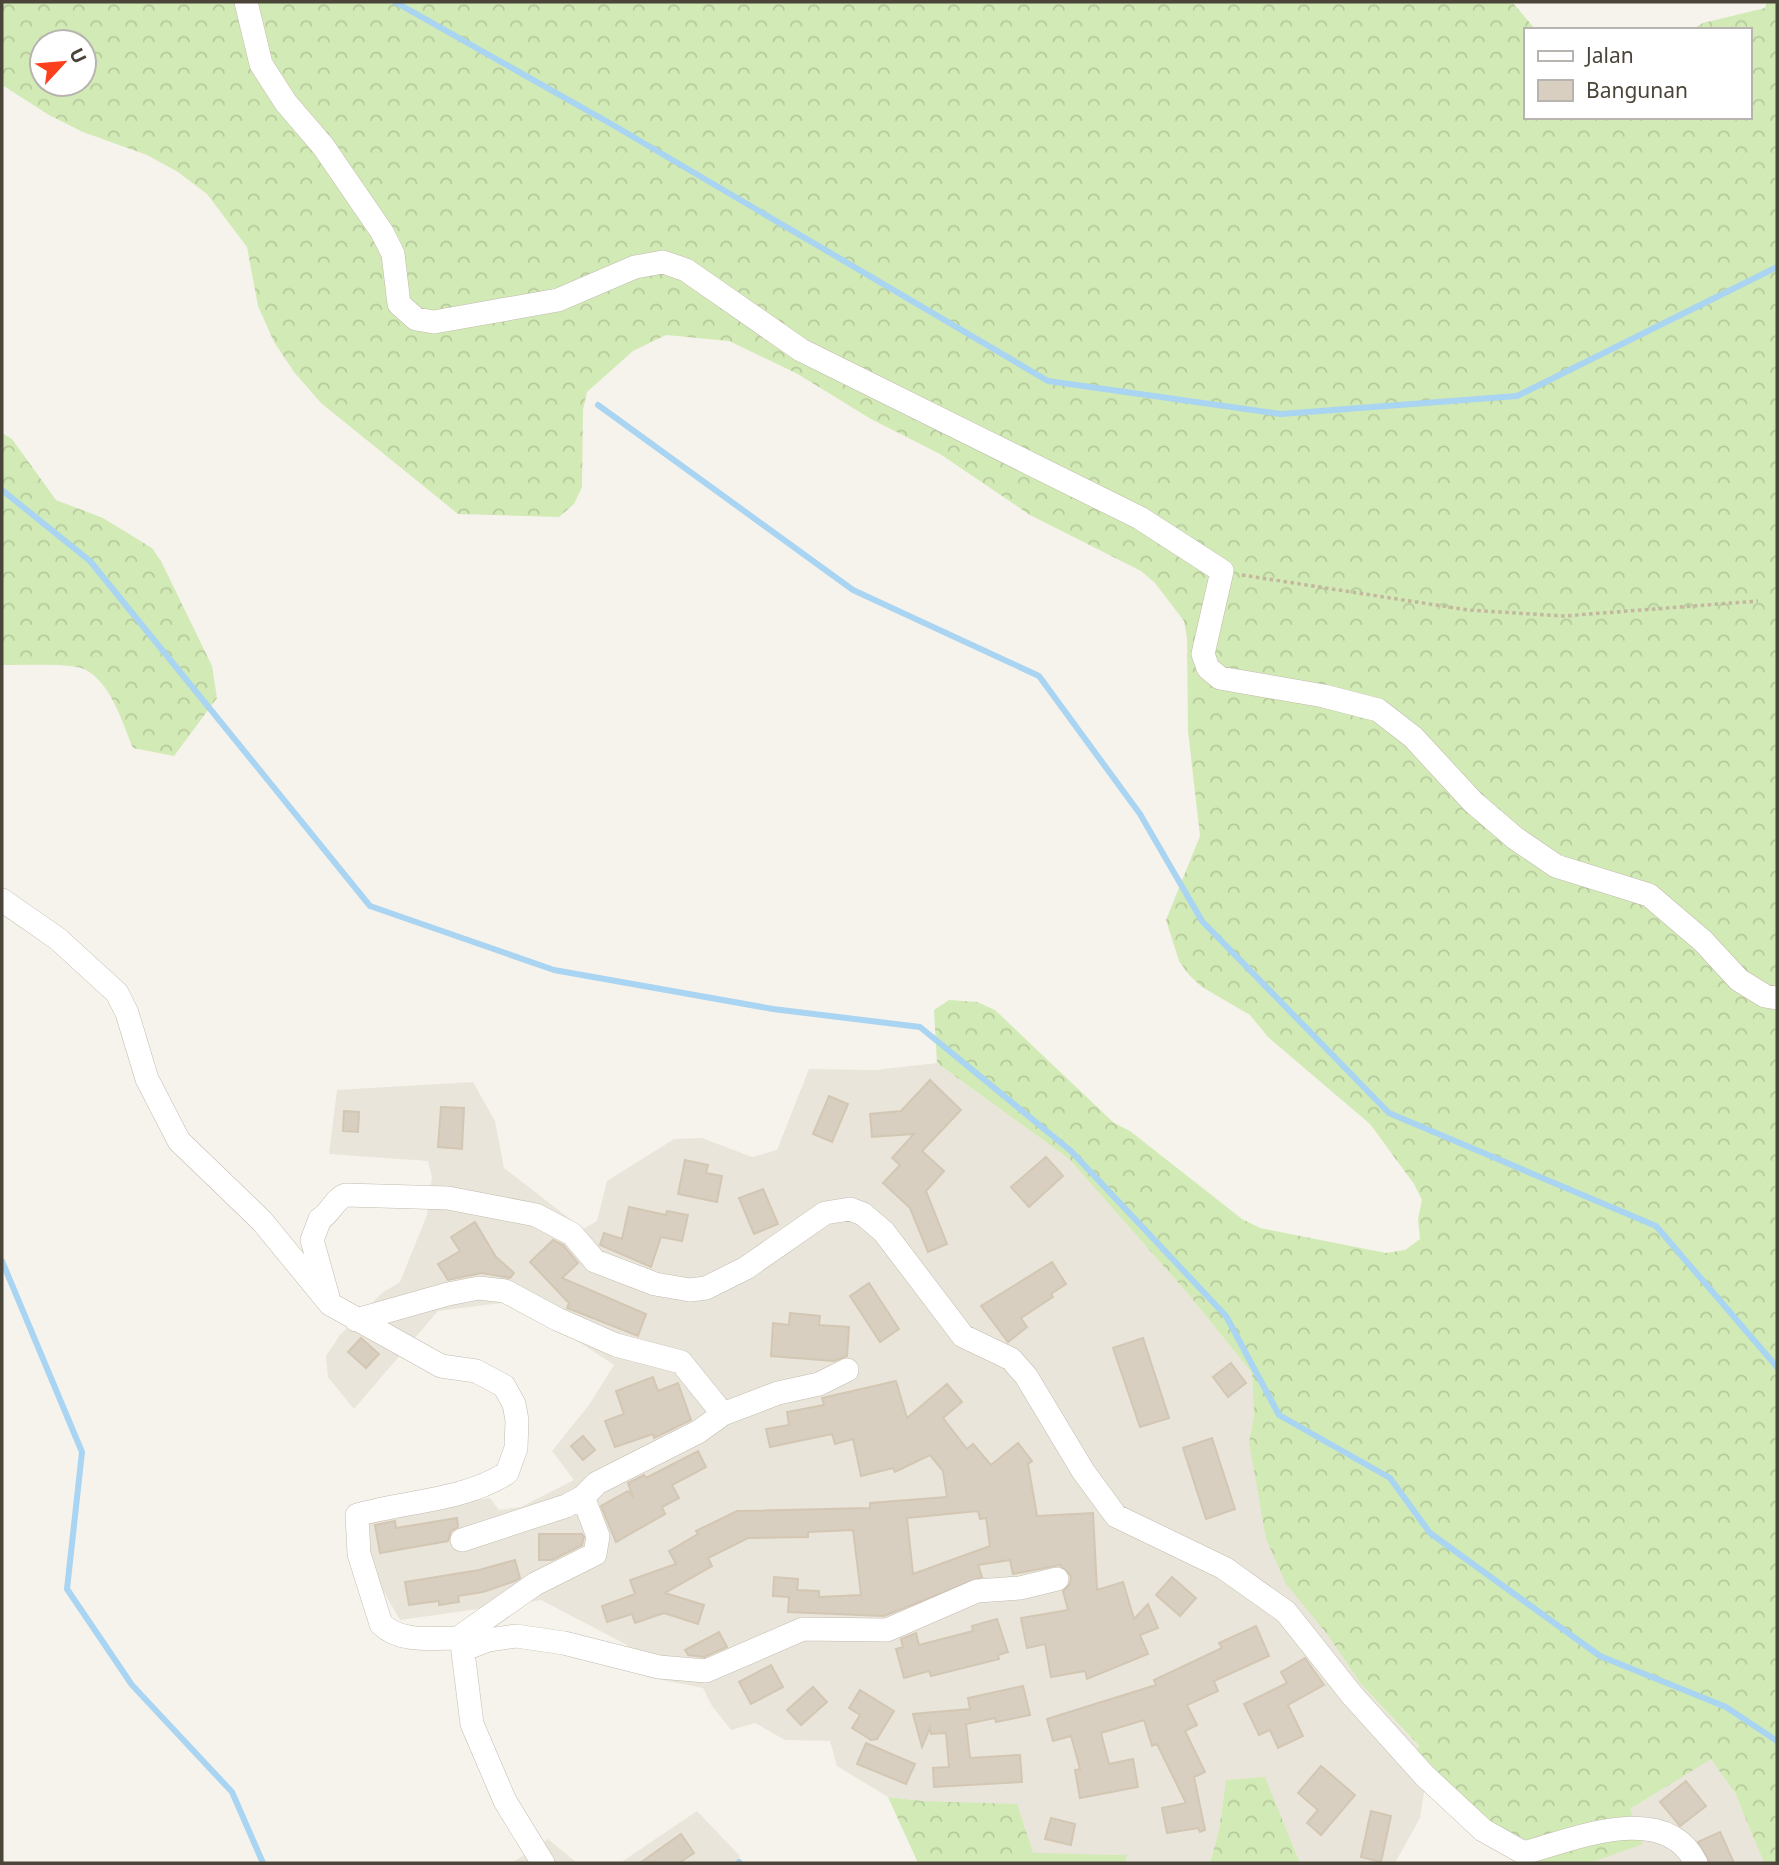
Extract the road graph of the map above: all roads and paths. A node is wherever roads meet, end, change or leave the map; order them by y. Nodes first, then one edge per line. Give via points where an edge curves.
1 (246, 2) edge
2 (1222, 571) junction
3 (1758, 601) dead end
4 (2, 900) edge
5 (1777, 998) edge
6 (330, 1304) junction
7 (356, 1320) junction
8 (847, 1370) dead end
9 (723, 1414) junction
10 (583, 1497) junction
11 (462, 1540) dead end
12 (1057, 1579) dead end
13 (462, 1644) junction
14 (543, 1863) edge
15 (1696, 1863) edge

1 - 2 street via 261,64 382,232 394,261 399,304 416,318 434,322 558,300 635,267 663,262 686,270 801,350 1140,518
2 - 3 path via 1468,610 1564,616
2 - 5 street via 1203,654 1208,668 1220,678 1378,710 1413,737 1472,802 1516,838 1556,866 1649,895 1703,941 1739,980
4 - 6 street via 58,939 117,993 148,1079 180,1141 262,1221
6 - 7 street
6 - 15 street via 312,1240 320,1219 346,1195 449,1198 536,1215 572,1234 595,1261 655,1284 690,1290 706,1288 746,1268 825,1213 850,1209 863,1214 879,1227 963,1336 1011,1359 1026,1376 1116,1516 1224,1568 1286,1612 1424,1775 1483,1830 1524,1853 1612,1828 1646,1830 1674,1836
7 - 9 street via 448,1294 505,1291 616,1345 681,1362
7 - 13 street via 441,1366 486,1376 504,1386 514,1405 516,1447 507,1473 486,1486 357,1515 359,1554 382,1624 402,1636
8 - 9 street via 819,1384 778,1393
9 - 10 street via 698,1432 597,1483
10 - 11 street
10 - 13 street via 598,1536 595,1554 535,1584
12 - 13 street via 977,1591 887,1630 803,1629 706,1671 659,1667 516,1636
13 - 14 street via 472,1724 505,1801

